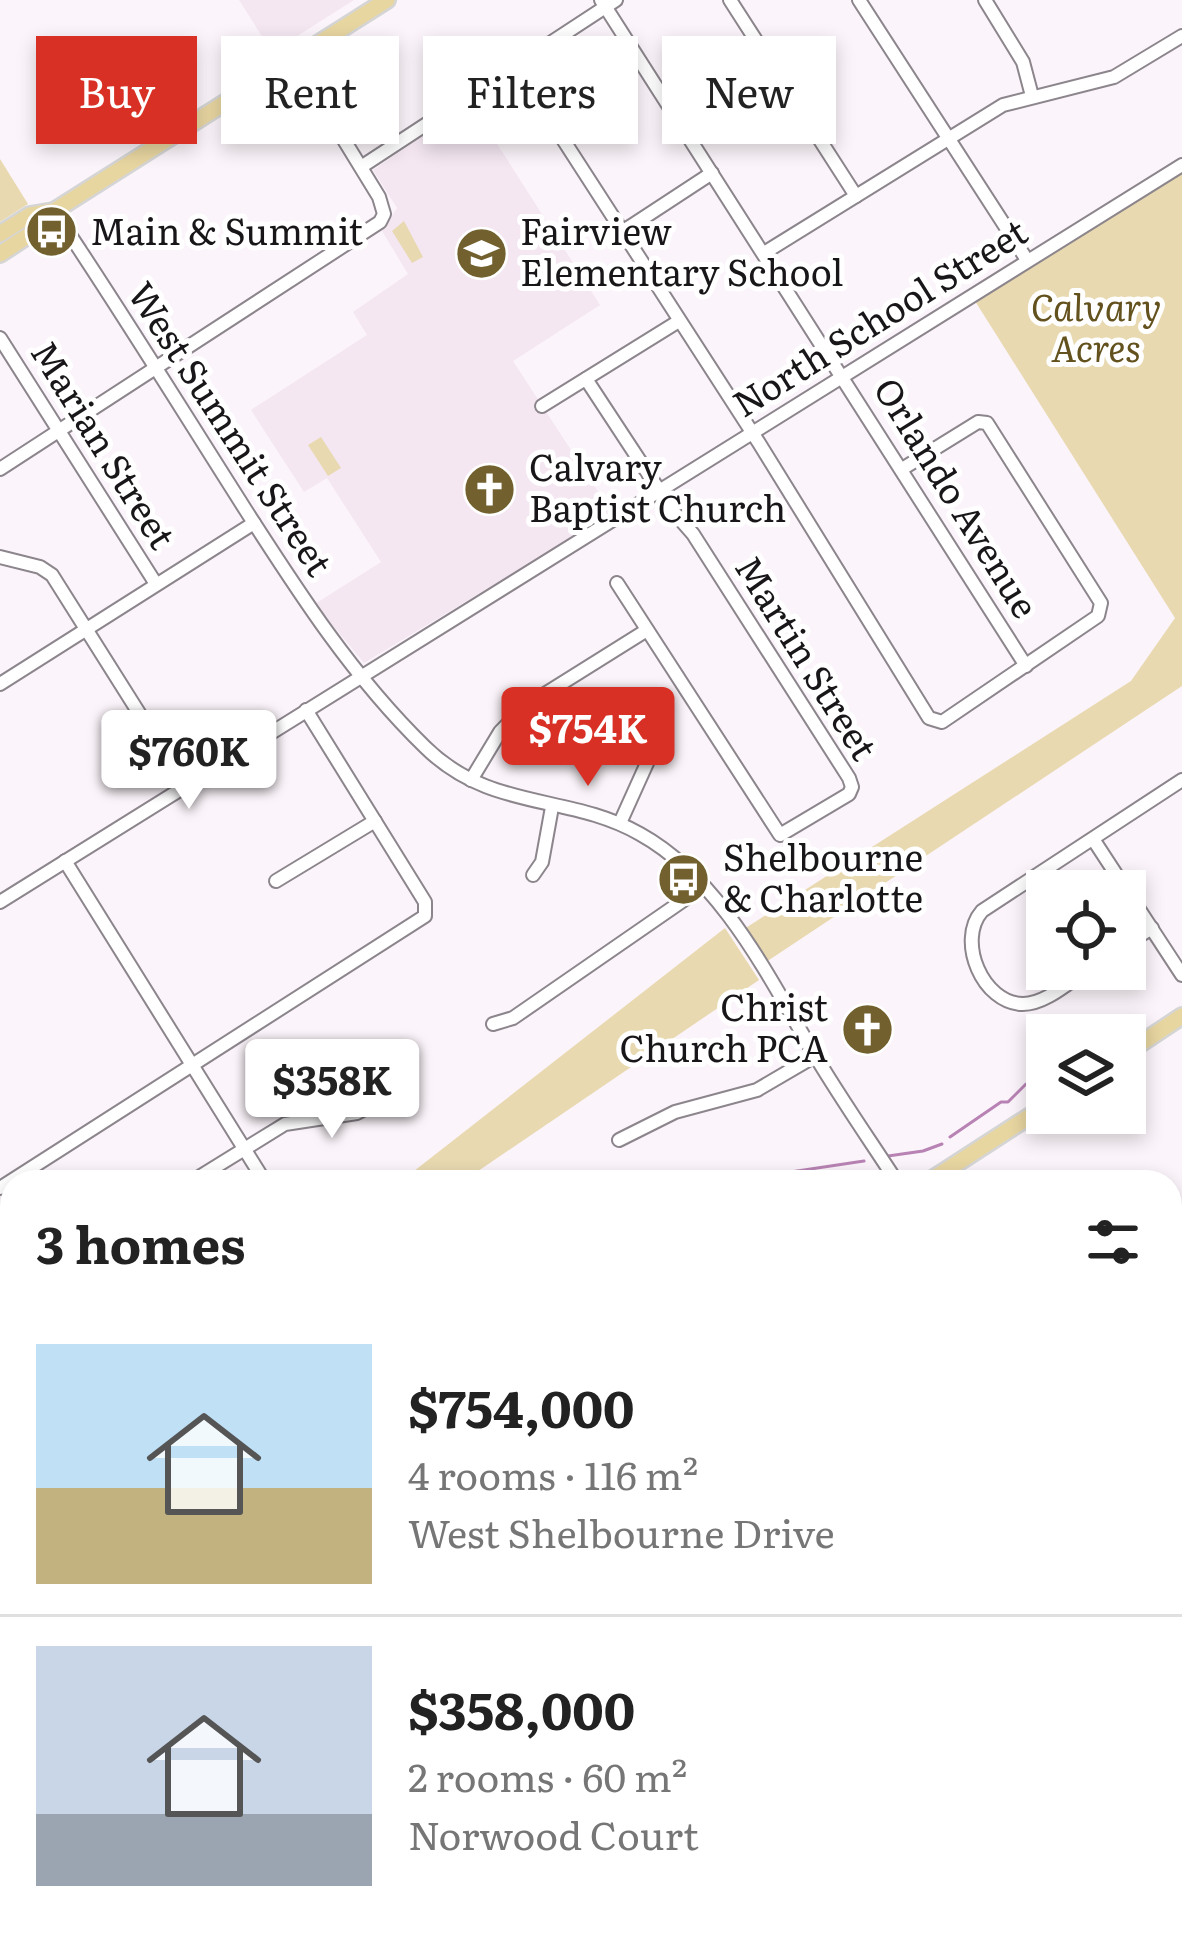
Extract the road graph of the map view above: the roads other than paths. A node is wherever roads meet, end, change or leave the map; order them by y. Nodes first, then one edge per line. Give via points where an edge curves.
1 (387, 0) edge
2 (730, 0) edge
3 (859, 0) edge
4 (985, 0) edge
5 (608, 2) edge
6 (332, 36) edge
7 (558, 36) edge
8 (1182, 36) edge
9 (1032, 96) junction
10 (221, 106) edge
11 (423, 126) edge
12 (948, 139) junction
13 (347, 144) edge
14 (566, 144) edge
15 (1182, 165) edge
16 (361, 167) junction
17 (712, 172) junction
18 (856, 196) junction
19 (54, 211) junction
20 (622, 232) junction
21 (0, 235) edge
22 (764, 253) junction
23 (0, 254) edge
24 (1028, 260) junction
25 (679, 321) junction
26 (0, 338) edge
27 (155, 368) junction
28 (844, 377) junction
29 (586, 379) junction
30 (542, 406) dead end
31 (58, 431) junction
32 (752, 434) junction
33 (0, 469) edge
34 (902, 469) junction
35 (660, 491) junction
36 (254, 523) junction
37 (0, 557) edge
38 (617, 583) dead end
39 (156, 584) junction
40 (86, 630) junction
41 (647, 630) junction
42 (1026, 665) junction
43 (362, 674) junction
44 (0, 684) edge
45 (306, 710) junction
46 (652, 752) dead end
47 (470, 780) junction
48 (1182, 780) edge
49 (185, 786) junction
50 (552, 806) junction
51 (375, 821) junction
52 (620, 824) junction
53 (1094, 838) junction
54 (65, 861) junction
55 (1046, 870) edge
56 (533, 875) dead end
57 (276, 881) dead end
58 (1026, 883) edge
59 (704, 886) junction
60 (0, 902) edge
61 (1152, 928) junction
62 (1146, 932) edge
63 (1182, 975) edge
64 (1056, 990) edge
65 (1182, 1016) edge
66 (493, 1024) dead end
67 (1146, 1040) edge
68 (815, 1056) junction
69 (192, 1066) junction
70 (397, 1092) dead end
71 (1026, 1119) edge
72 (619, 1140) dead end
73 (243, 1148) junction
74 (28, 1170) edge
75 (209, 1170) edge
76 (257, 1170) edge
77 (889, 1170) edge
78 (947, 1170) edge

1 - 6 main road
2 - 18 street
3 - 12 street
4 - 9 street via 1023,62
5 - 7 street
5 - 17 street, Orlando Avenue
8 - 9 street via 1114,77
9 - 12 street
10 - 19 main road
11 - 16 street
12 - 18 street
12 - 24 street
13 - 16 street
14 - 20 street
15 - 24 street, North School Street
16 - 27 street via 382,202 377,225
17 - 20 street
17 - 22 street, Orlando Avenue
18 - 22 street
19 - 21 main road via 29,215
19 - 23 main road
19 - 27 street, West Summit Street
20 - 25 street
22 - 28 street, Orlando Avenue
24 - 28 street, North School Street
25 - 29 street
25 - 32 street
26 - 31 street, Marian Street
27 - 31 street
27 - 36 street, West Summit Street
28 - 32 street, North School Street
28 - 34 street, Orlando Avenue
29 - 30 street
29 - 35 street, Martin Street
31 - 33 street
31 - 39 street, Marian Street
32 - 35 street, North School Street
32 - 42 street via 929,718 938,722
34 - 42 street, Orlando Avenue
34 - 42 street via 984,422 1101,603
35 - 41 street, Martin Street via 849,778 850,791 786,835 773,827
35 - 43 street, North School Street
36 - 39 street
36 - 43 street, West Summit Street via 320,626
37 - 40 street via 52,575
38 - 41 street
39 - 40 street
40 - 44 street
40 - 49 street
41 - 47 street via 524,707
43 - 45 street, North School Street
43 - 47 street, West Summit Street via 420,743
45 - 49 street, North School Street
45 - 51 street
46 - 52 street
47 - 50 street, West Summit Street
48 - 53 street
49 - 54 street, North School Street
50 - 52 street, West Summit Street
50 - 56 street
51 - 57 street
51 - 69 street via 427,912
52 - 59 street, West Summit Street
53 - 55 street
53 - 61 street
54 - 60 street, North School Street
54 - 69 street
58 - 64 street via 978,915 969,944 1003,999 1027,1004
59 - 66 street via 514,1018
59 - 68 street, West Summit Street
61 - 62 street
61 - 63 street
65 - 67 main road
68 - 72 street via 757,1090 675,1112
68 - 77 street, West Summit Street
69 - 73 street
69 - 74 street
70 - 73 street via 357,1113 285,1124
71 - 78 main road
73 - 75 street
73 - 76 street

